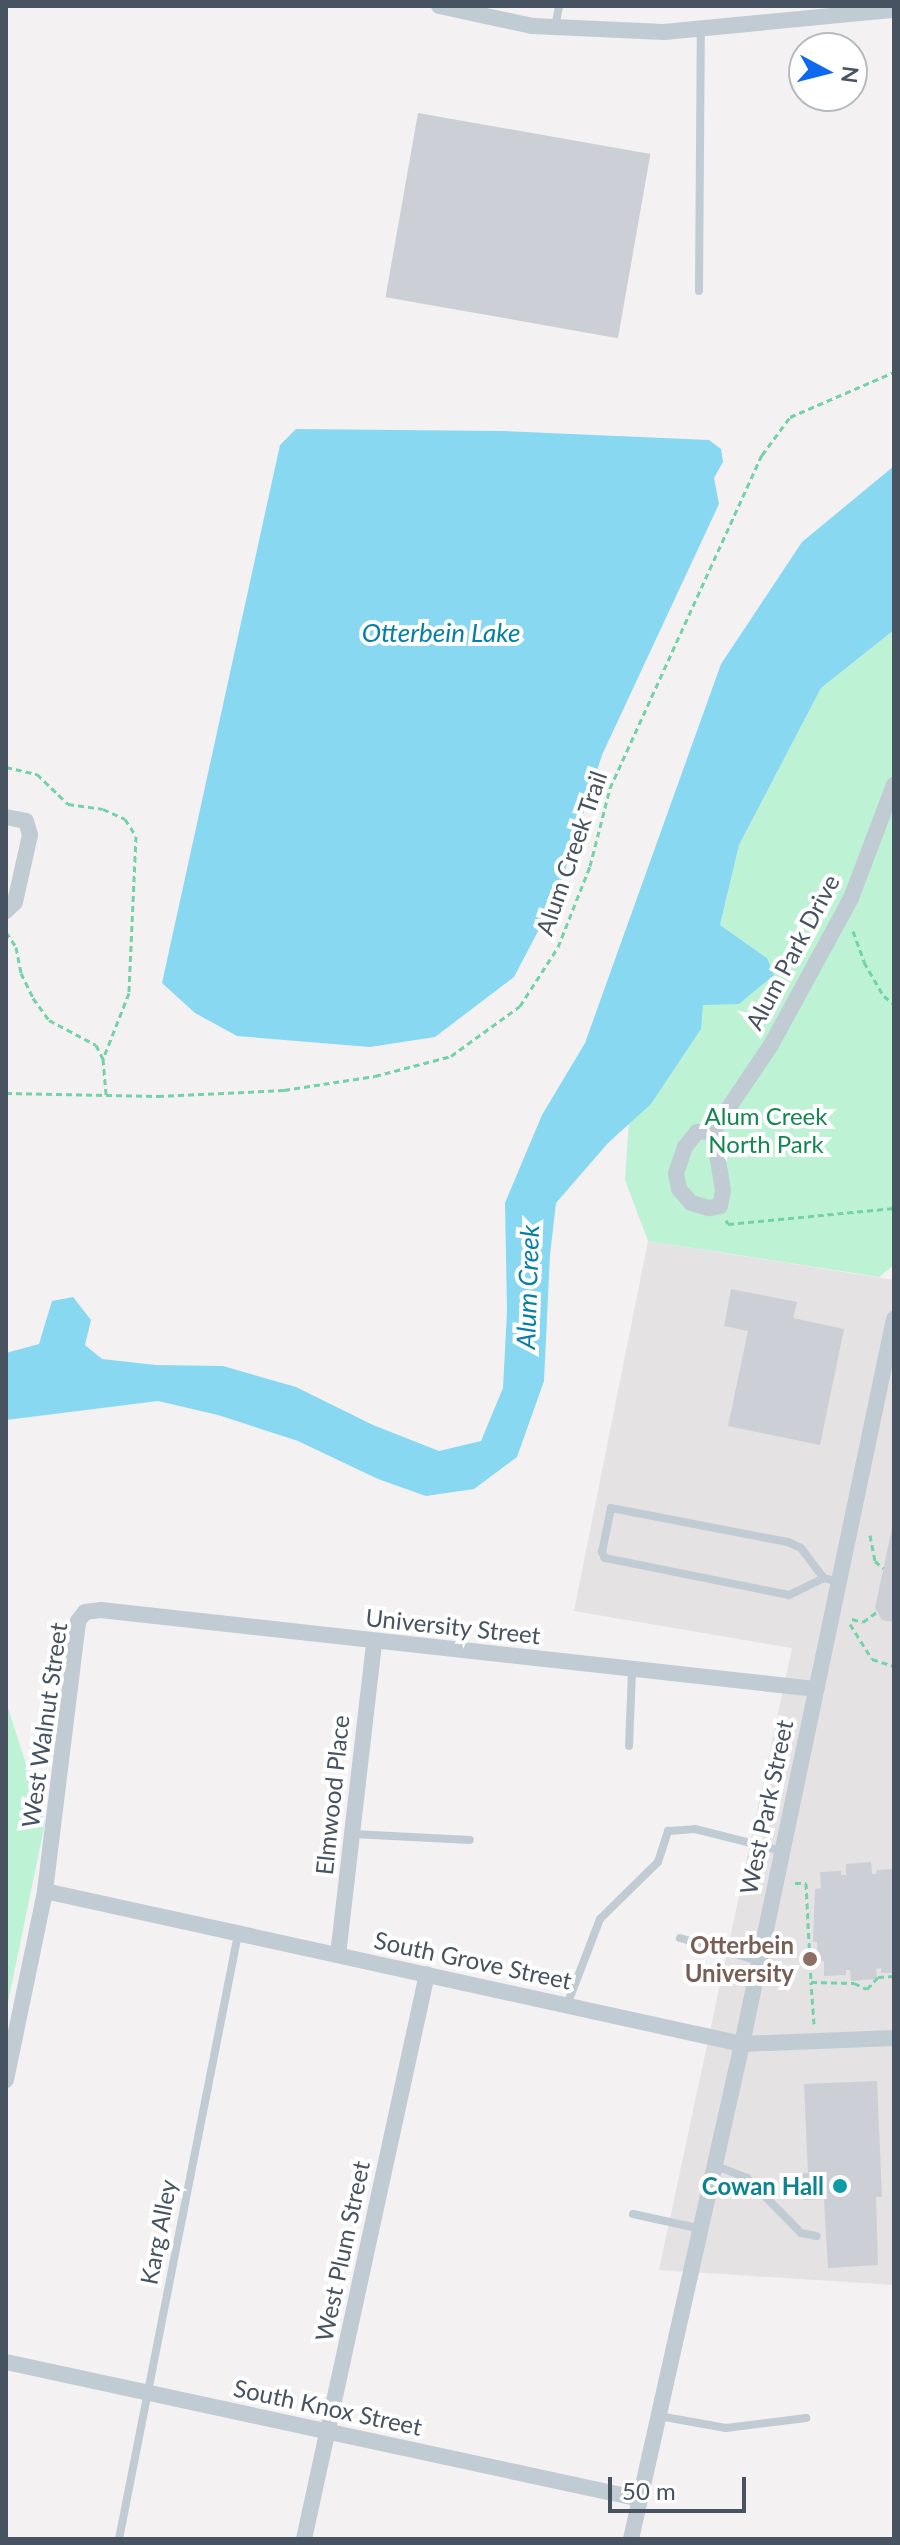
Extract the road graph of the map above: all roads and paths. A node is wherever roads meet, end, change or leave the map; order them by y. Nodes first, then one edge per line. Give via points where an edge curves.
1 (439, 6) edge
2 (559, 6) edge
3 (894, 10) edge
4 (555, 27) junction
5 (701, 28) junction
6 (699, 291) dead end
7 (894, 372) edge
8 (6, 767) edge
9 (894, 785) edge
10 (6, 817) edge
11 (845, 908) junction
12 (6, 911) edge
13 (6, 932) edge
14 (894, 1004) edge
15 (103, 1059) junction
16 (6, 1093) edge
17 (106, 1095) junction
18 (713, 1131) junction
19 (720, 1206) junction
20 (894, 1208) edge
21 (894, 1319) edge
22 (870, 1535) dead end
23 (883, 1568) dead end
24 (831, 1580) junction
25 (85, 1612) joint
26 (877, 1612) dead end
27 (374, 1642) junction
28 (894, 1666) edge
29 (632, 1670) junction
30 (815, 1689) junction
31 (629, 1746) dead end
32 (352, 1834) junction
33 (470, 1840) dead end
34 (782, 1851) junction
35 (795, 1883) dead end
36 (45, 1891) junction
37 (238, 1933) junction
38 (680, 1938) dead end
39 (338, 1955) junction
40 (759, 1961) junction
41 (427, 1974) junction
42 (894, 1976) edge
43 (811, 1982) junction
44 (567, 2005) junction
45 (814, 2028) dead end
46 (894, 2038) edge
47 (742, 2044) junction
48 (6, 2080) edge
49 (716, 2166) junction
50 (633, 2214) dead end
51 (702, 2229) junction
52 (817, 2236) dead end
53 (6, 2362) edge
54 (147, 2392) junction
55 (659, 2416) junction
56 (806, 2418) dead end
57 (327, 2431) junction
58 (640, 2499) junction
59 (119, 2539) edge
60 (304, 2539) edge
61 (631, 2539) edge

1 - 4 street
2 - 4 lane
3 - 5 street
4 - 5 street via 664,32
5 - 6 lane
7 - 17 path, Alum Creek Trail via 790,417 762,455 610,788 590,866 558,947 520,1006 451,1056 375,1076 284,1090
8 - 15 path via 37,774 68,804 103,809 125,819 136,836 129,993
9 - 11 street, Alum Park Drive
10 - 12 street via 29,826 15,902
11 - 14 path via 864,962
11 - 18 street, Alum Park Drive via 771,1045
13 - 15 path via 33,998 49,1020 96,1045
15 - 17 path
16 - 17 path, Alum Creek Trail
18 - 19 street via 723,1190
18 - 19 street, Alum Park Drive via 697,1132 676,1173 679,1189 691,1203
19 - 20 path via 728,1224
21 - 24 street, West Park Street
22 - 23 path via 875,1561
24 - 24 lane via 801,1548 788,1542 611,1508 605,1558 789,1595
24 - 30 street, West Park Street
25 - 27 street, University Street
25 - 36 street, West Walnut Street via 78,1621
26 - 28 path via 863,1622 851,1622 872,1659
27 - 29 street, University Street
27 - 32 street, Elmwood Place
29 - 30 street, University Street
29 - 31 lane
30 - 34 street, West Park Street
32 - 33 lane
32 - 39 street, Elmwood Place
34 - 40 street, West Park Street
34 - 44 lane via 695,1829 668,1831 658,1862 600,1919
35 - 43 path via 806,1883
36 - 37 street, South Grove Street
36 - 48 street, West Walnut Street
37 - 39 street, South Grove Street
37 - 54 lane, Karg Alley
38 - 40 lane
39 - 41 street, South Grove Street
40 - 47 street, West Park Street
41 - 44 street, South Grove Street
41 - 57 street, West Plum Street
42 - 43 path via 878,1977 867,1989 854,1983
43 - 45 path
44 - 47 street, South Grove Street
46 - 47 street, South Grove Street
47 - 49 street, West Park Street
49 - 51 street, West Park Street
49 - 52 lane via 747,2178 801,2233
50 - 51 lane
51 - 55 street, West Park Street
53 - 54 street, South Knox Street
54 - 57 street, South Knox Street
54 - 59 lane, Karg Alley
55 - 56 lane via 726,2428
55 - 58 street, West Park Street
57 - 58 street, South Knox Street
57 - 60 street, West Plum Street
58 - 61 street, West Park Street

